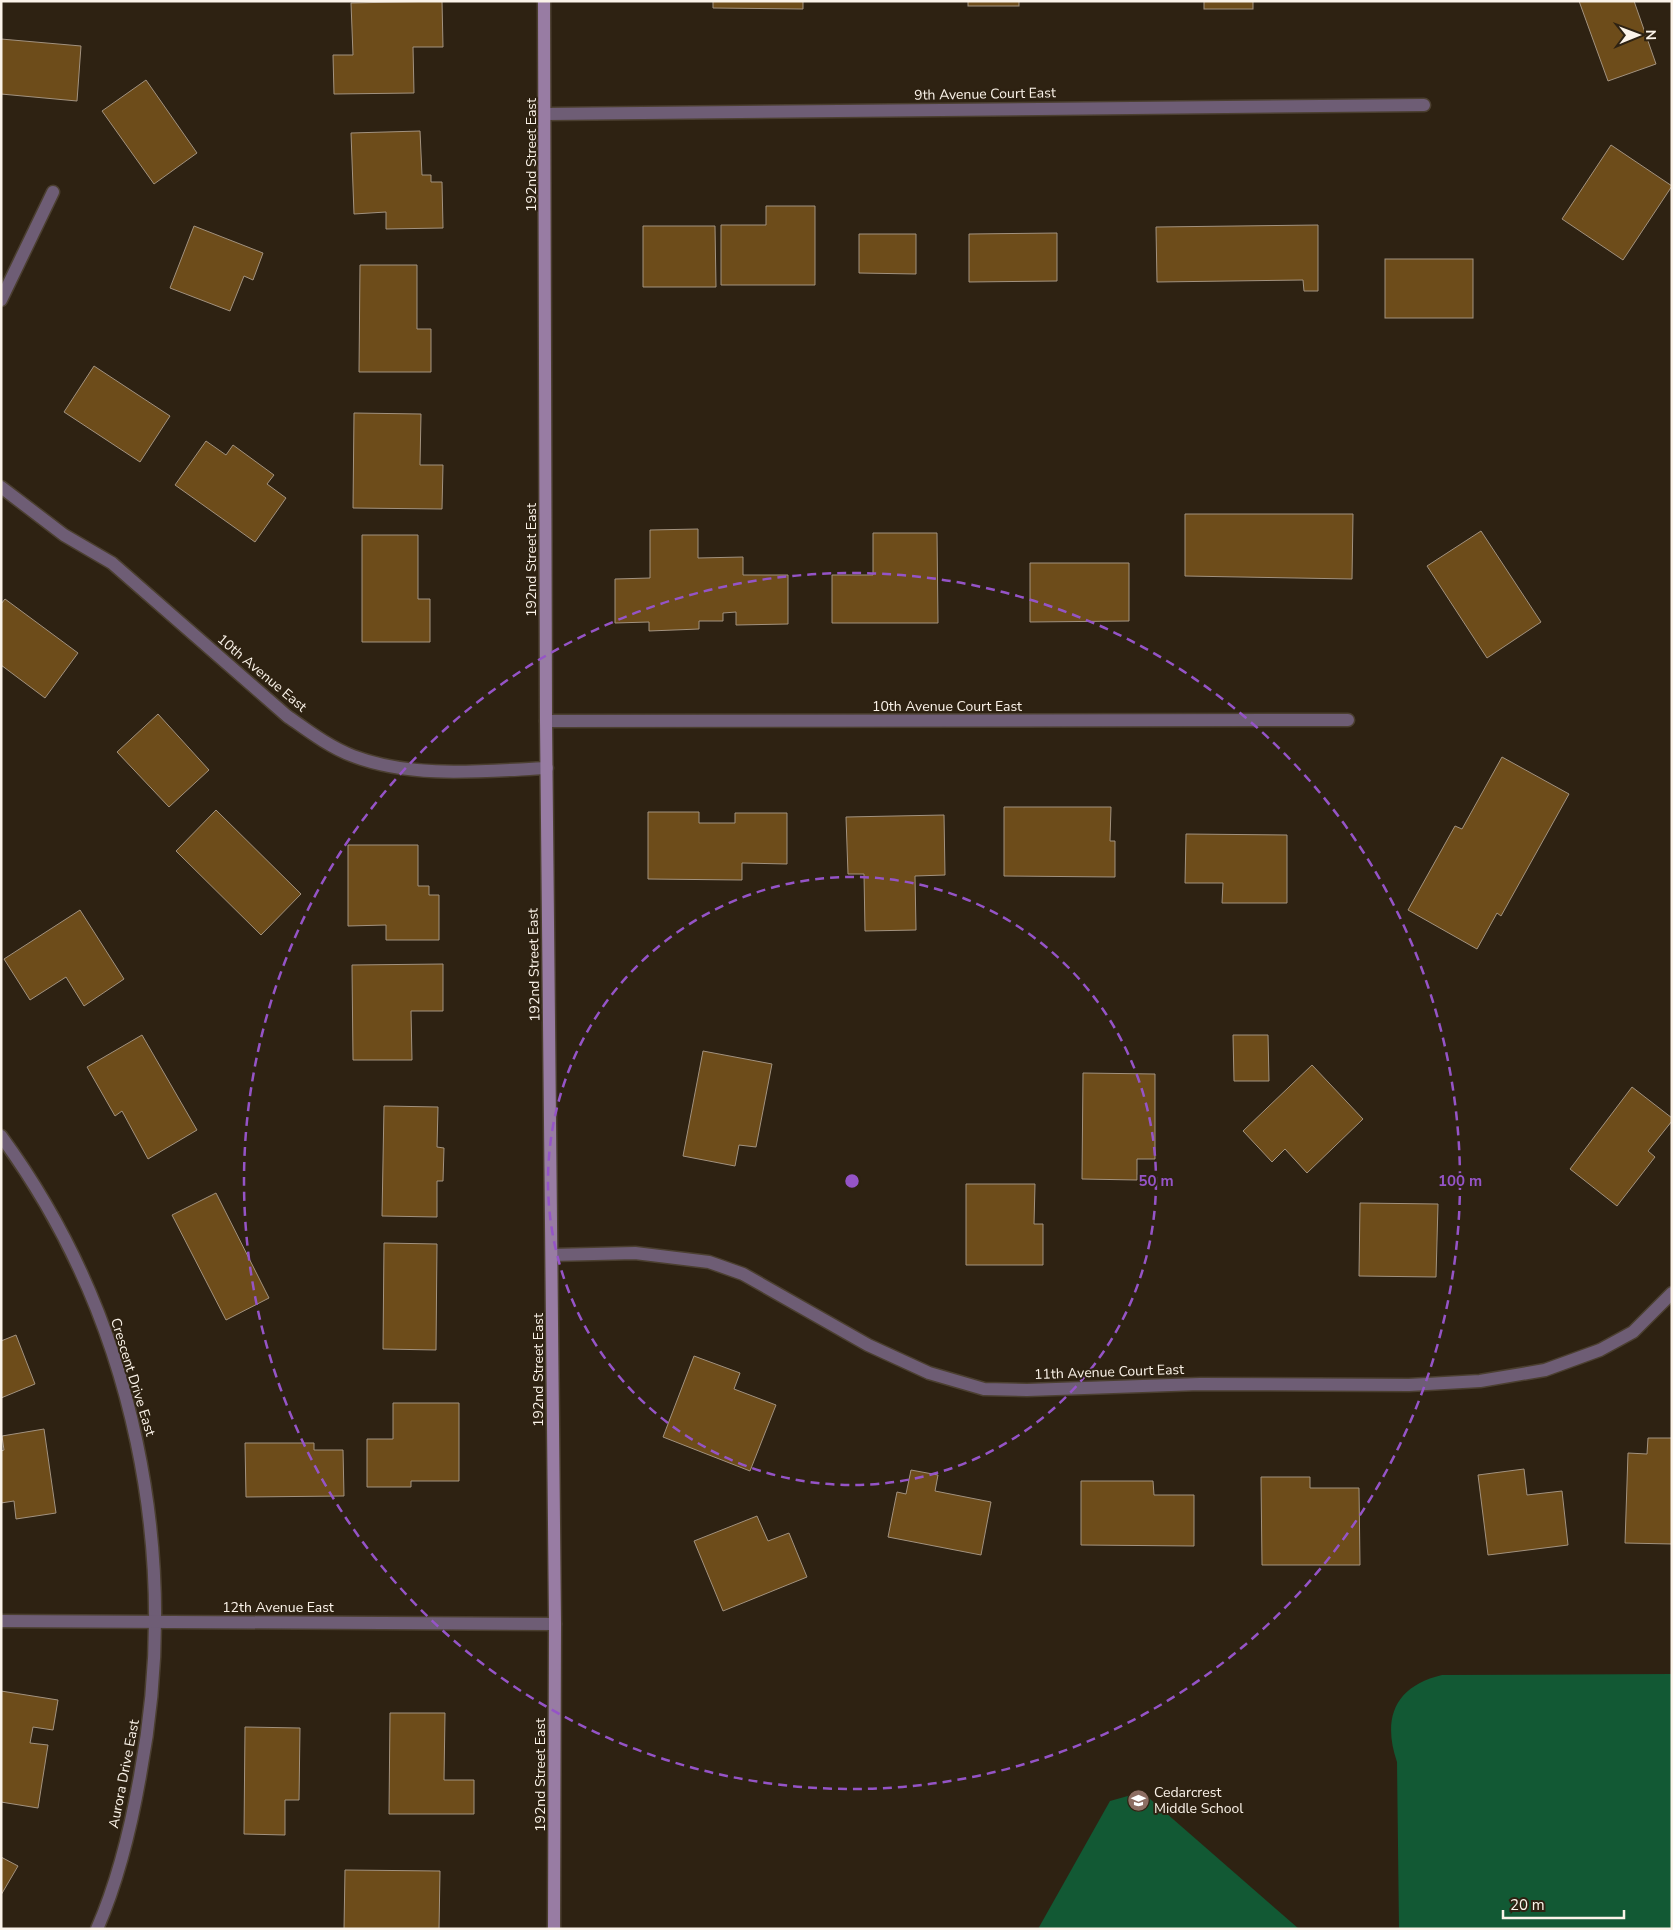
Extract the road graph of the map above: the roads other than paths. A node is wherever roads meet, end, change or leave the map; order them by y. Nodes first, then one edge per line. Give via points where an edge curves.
1 (544, 1) edge
2 (1424, 105) dead end
3 (546, 114) junction
4 (52, 192) dead end
5 (1, 300) edge
6 (1, 487) edge
7 (1348, 720) dead end
8 (546, 721) junction
9 (547, 768) junction
10 (1, 1136) edge
11 (552, 1255) junction
12 (1672, 1293) edge
13 (1, 1621) edge
14 (156, 1621) junction
15 (555, 1624) junction
16 (97, 1929) edge
17 (554, 1929) edge

1 - 3 street, 192nd Street East
2 - 3 street, 9th Avenue Court East
3 - 8 street, 192nd Street East
4 - 5 street
6 - 9 street, 10th Avenue East via 64,535 112,563 287,716 315,736 352,755 390,767 476,772
7 - 8 street, 10th Avenue Court East
8 - 9 street, 192nd Street East
9 - 11 street, 192nd Street East
10 - 14 street, Crescent Drive East via 22,1164 70,1248 108,1337 135,1430 152,1525
11 - 12 street, 11th Avenue Court East via 635,1253 709,1262 743,1274 868,1345 929,1373 984,1388 1028,1390 1200,1384 1409,1385 1480,1381 1545,1370 1600,1350 1632,1332
11 - 15 street, 192nd Street East
13 - 14 street, 12th Avenue East
14 - 15 street, 12th Avenue East
14 - 16 street, Aurora Drive East via 150,1722 132,1822
15 - 17 street, 192nd Street East

